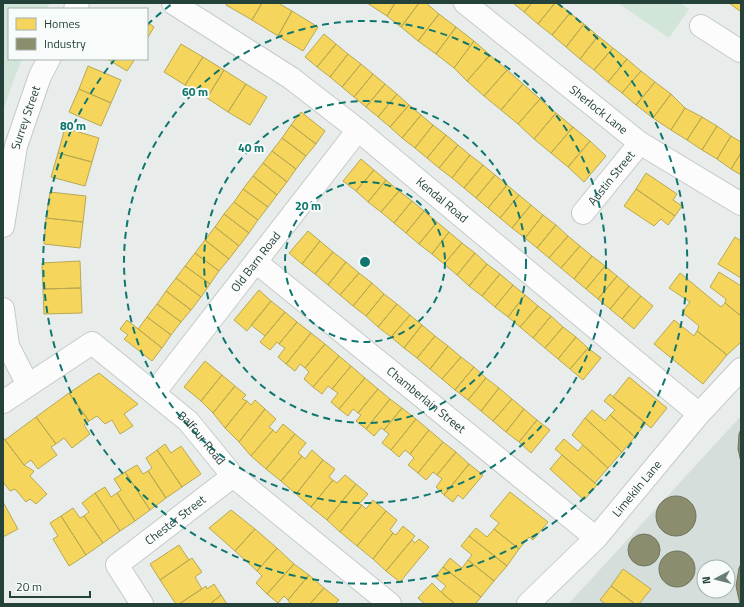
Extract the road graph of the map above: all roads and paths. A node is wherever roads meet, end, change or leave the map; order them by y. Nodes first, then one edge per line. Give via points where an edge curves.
1 (173, 3) edge
2 (465, 3) edge
3 (701, 26) dead end
4 (741, 50) edge
5 (48, 60) edge
6 (358, 130) junction
7 (640, 143) junction
8 (741, 204) edge
9 (583, 213) dead end
10 (3, 226) edge
11 (256, 262) junction
12 (3, 309) edge
13 (741, 369) edge
14 (28, 386) junction
15 (154, 393) junction
16 (3, 402) edge
17 (699, 414) junction
18 (233, 476) junction
19 (596, 538) junction
20 (142, 604) edge
21 (390, 604) edge
22 (528, 604) edge

1 - 6 street, Kendal Road via 291,78
2 - 7 street, Sherlock Lane
3 - 4 street
5 - 10 street, Surrey Street via 40,76 16,146
6 - 11 street, Old Barn Road
6 - 17 street, Kendal Road
7 - 8 street, Sherlock Lane
7 - 9 street, Austin Street
11 - 15 street, Old Barn Road
11 - 19 street, Chamberlain Street
12 - 14 street via 8,346
13 - 17 street, Limekiln Lane
14 - 15 street, Balfour Road via 92,343
14 - 16 street, Balfour Road
15 - 18 street, Balfour Road via 188,421
17 - 19 street, Limekiln Lane
18 - 20 street, Chester Street via 117,564
18 - 21 street, Balfour Road
19 - 22 street, Limekiln Lane

